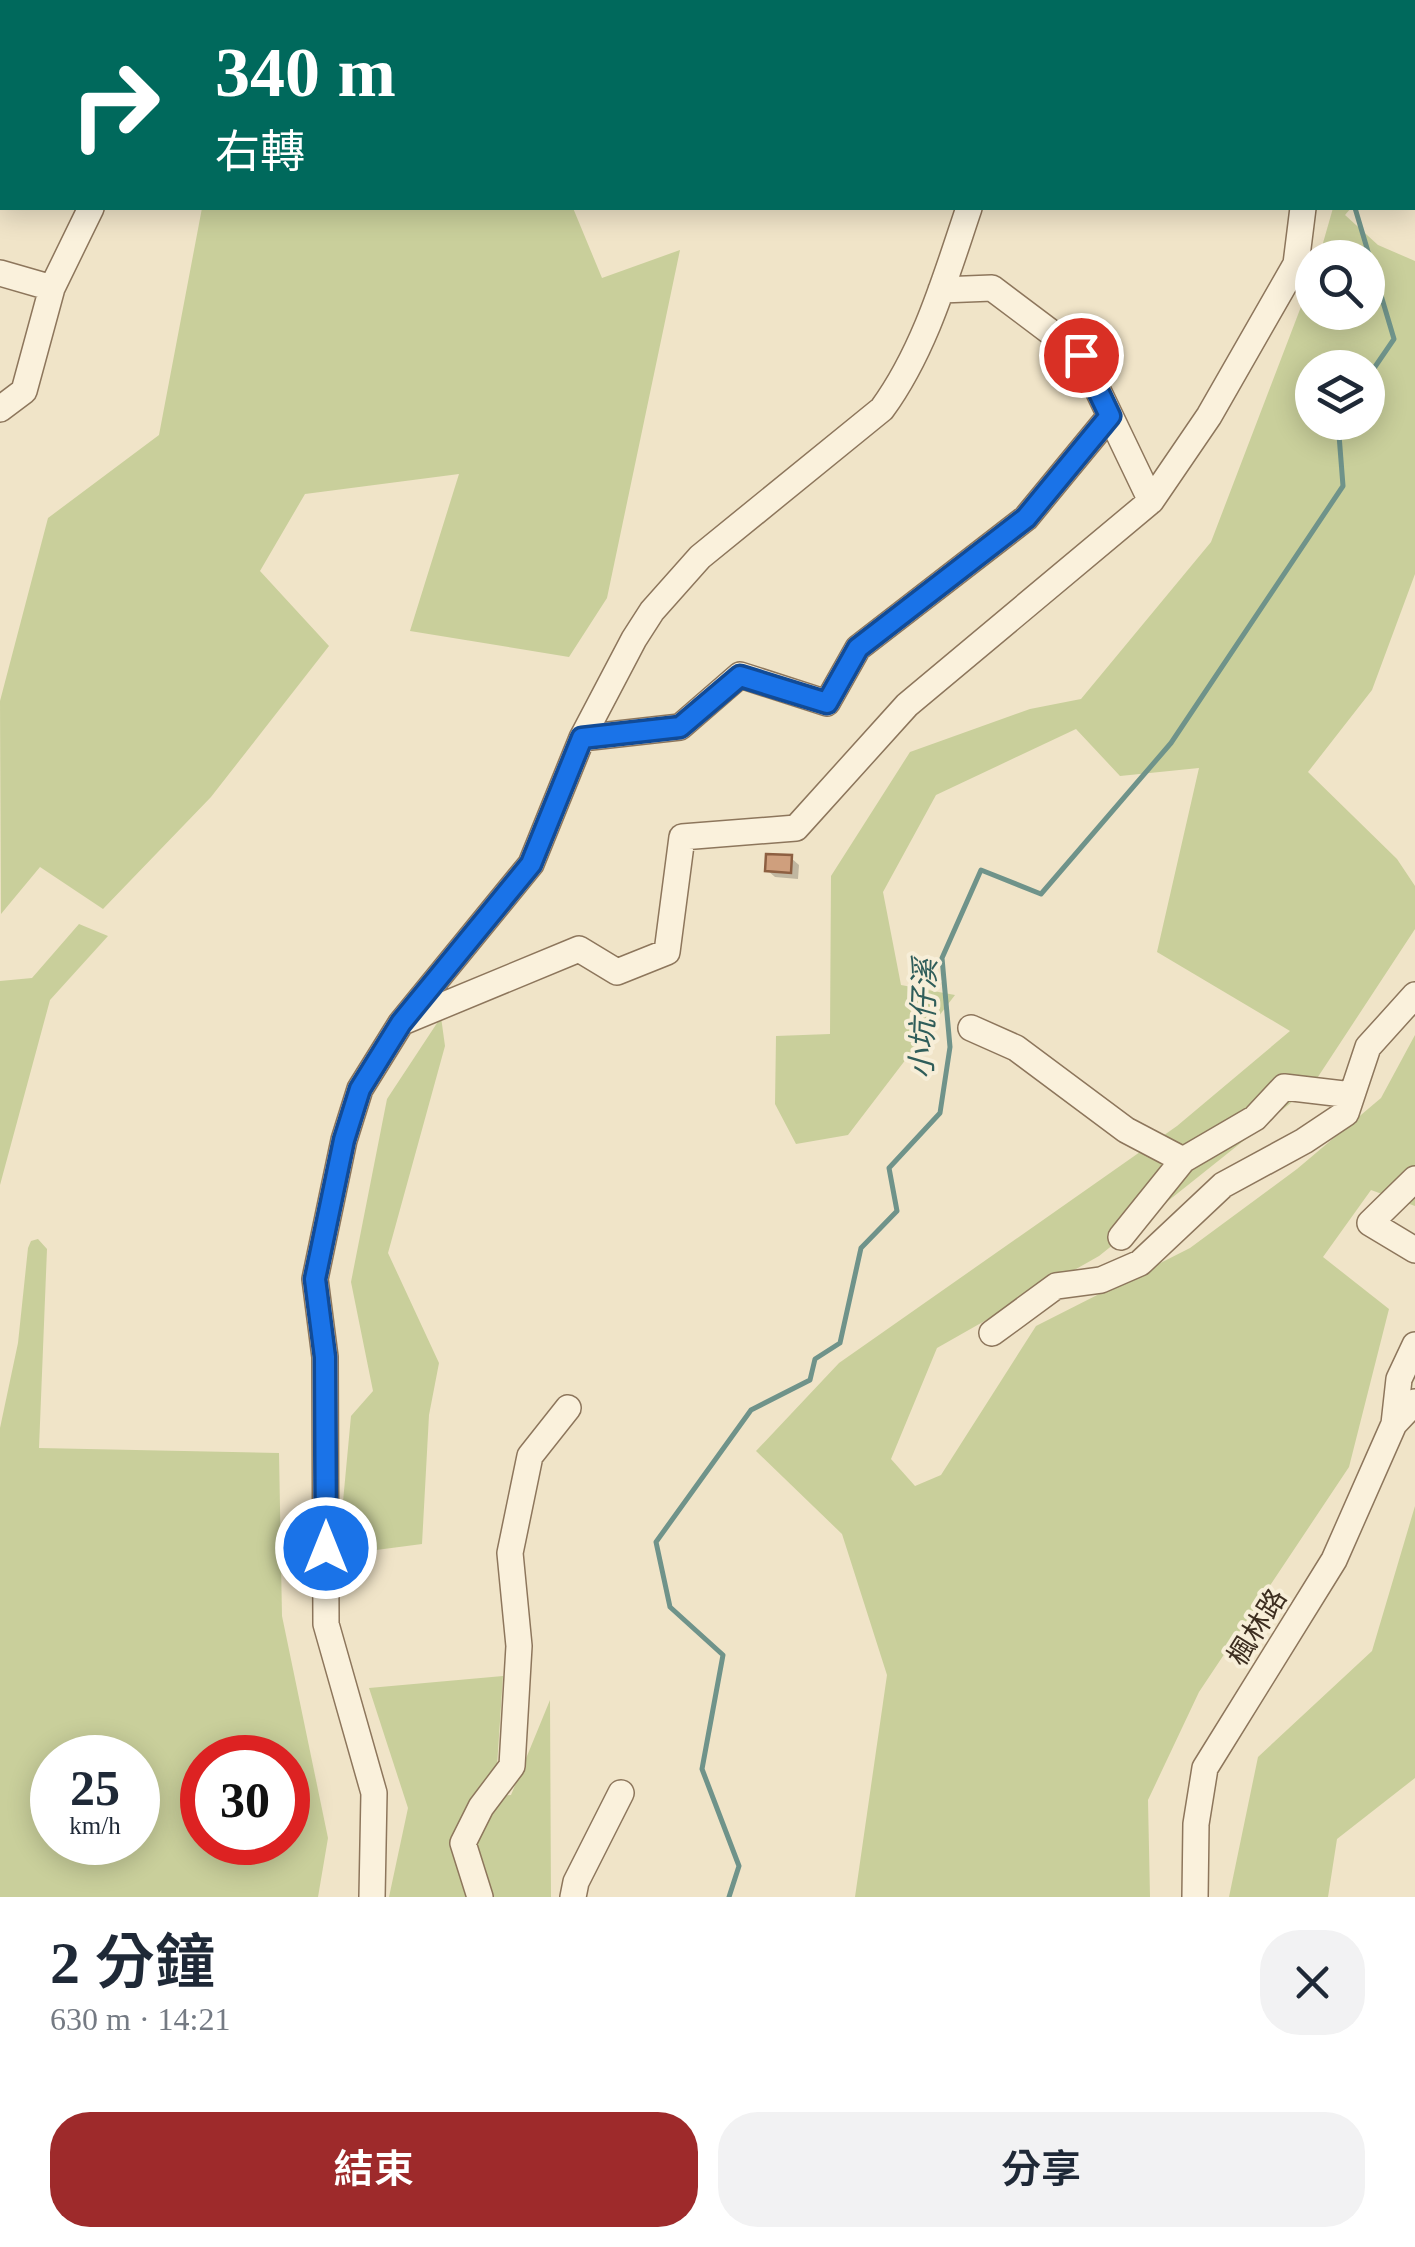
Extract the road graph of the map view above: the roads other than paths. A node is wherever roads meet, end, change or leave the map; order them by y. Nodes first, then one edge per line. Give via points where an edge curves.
1 (91, 210) edge
2 (969, 210) edge
3 (1303, 210) edge
4 (0, 273) edge
5 (52, 288) junction
6 (941, 290) junction
7 (0, 409) edge
8 (1110, 416) junction
9 (1150, 501) junction
10 (582, 738) junction
11 (1415, 996) edge
12 (401, 1023) junction
13 (971, 1028) dead end
14 (1352, 1095) junction
15 (1183, 1160) junction
16 (1415, 1179) edge
17 (1122, 1237) dead end
18 (1415, 1250) edge
19 (992, 1333) dead end
20 (1415, 1345) edge
21 (1415, 1402) edge
22 (568, 1408) dead end
23 (1394, 1424) junction
24 (621, 1794) dead end
25 (372, 1897) edge
26 (480, 1897) edge
27 (573, 1897) edge
28 (1195, 1897) edge

1 - 5 street
2 - 6 street
3 - 9 street via 1296,264 1209,416
4 - 5 street
5 - 7 street via 24,391
6 - 8 street via 992,288 1081,355
6 - 10 street via 904,379 882,408 700,557 652,611
8 - 9 street
8 - 10 street via 1026,518 858,648 827,703 740,676 680,727
9 - 12 street via 908,705 796,828 682,837 667,952 616,972 579,949
10 - 12 street via 531,864
11 - 14 street via 1368,1046
12 - 25 street via 360,1089 315,1279 325,1357 326,1624 374,1794
13 - 15 street via 1016,1048 1126,1130
14 - 15 street via 1284,1087 1255,1118
14 - 19 street via 1346,1113 1223,1186 1140,1263 1101,1280 1056,1286
15 - 17 street
16 - 18 street via 1370,1223
20 - 23 street via 1399,1379
21 - 23 street, 楓林路
22 - 26 street via 530,1456 510,1553 519,1646 512,1766 463,1844
23 - 28 street, 楓林路 via 1334,1560 1205,1768
24 - 27 street

